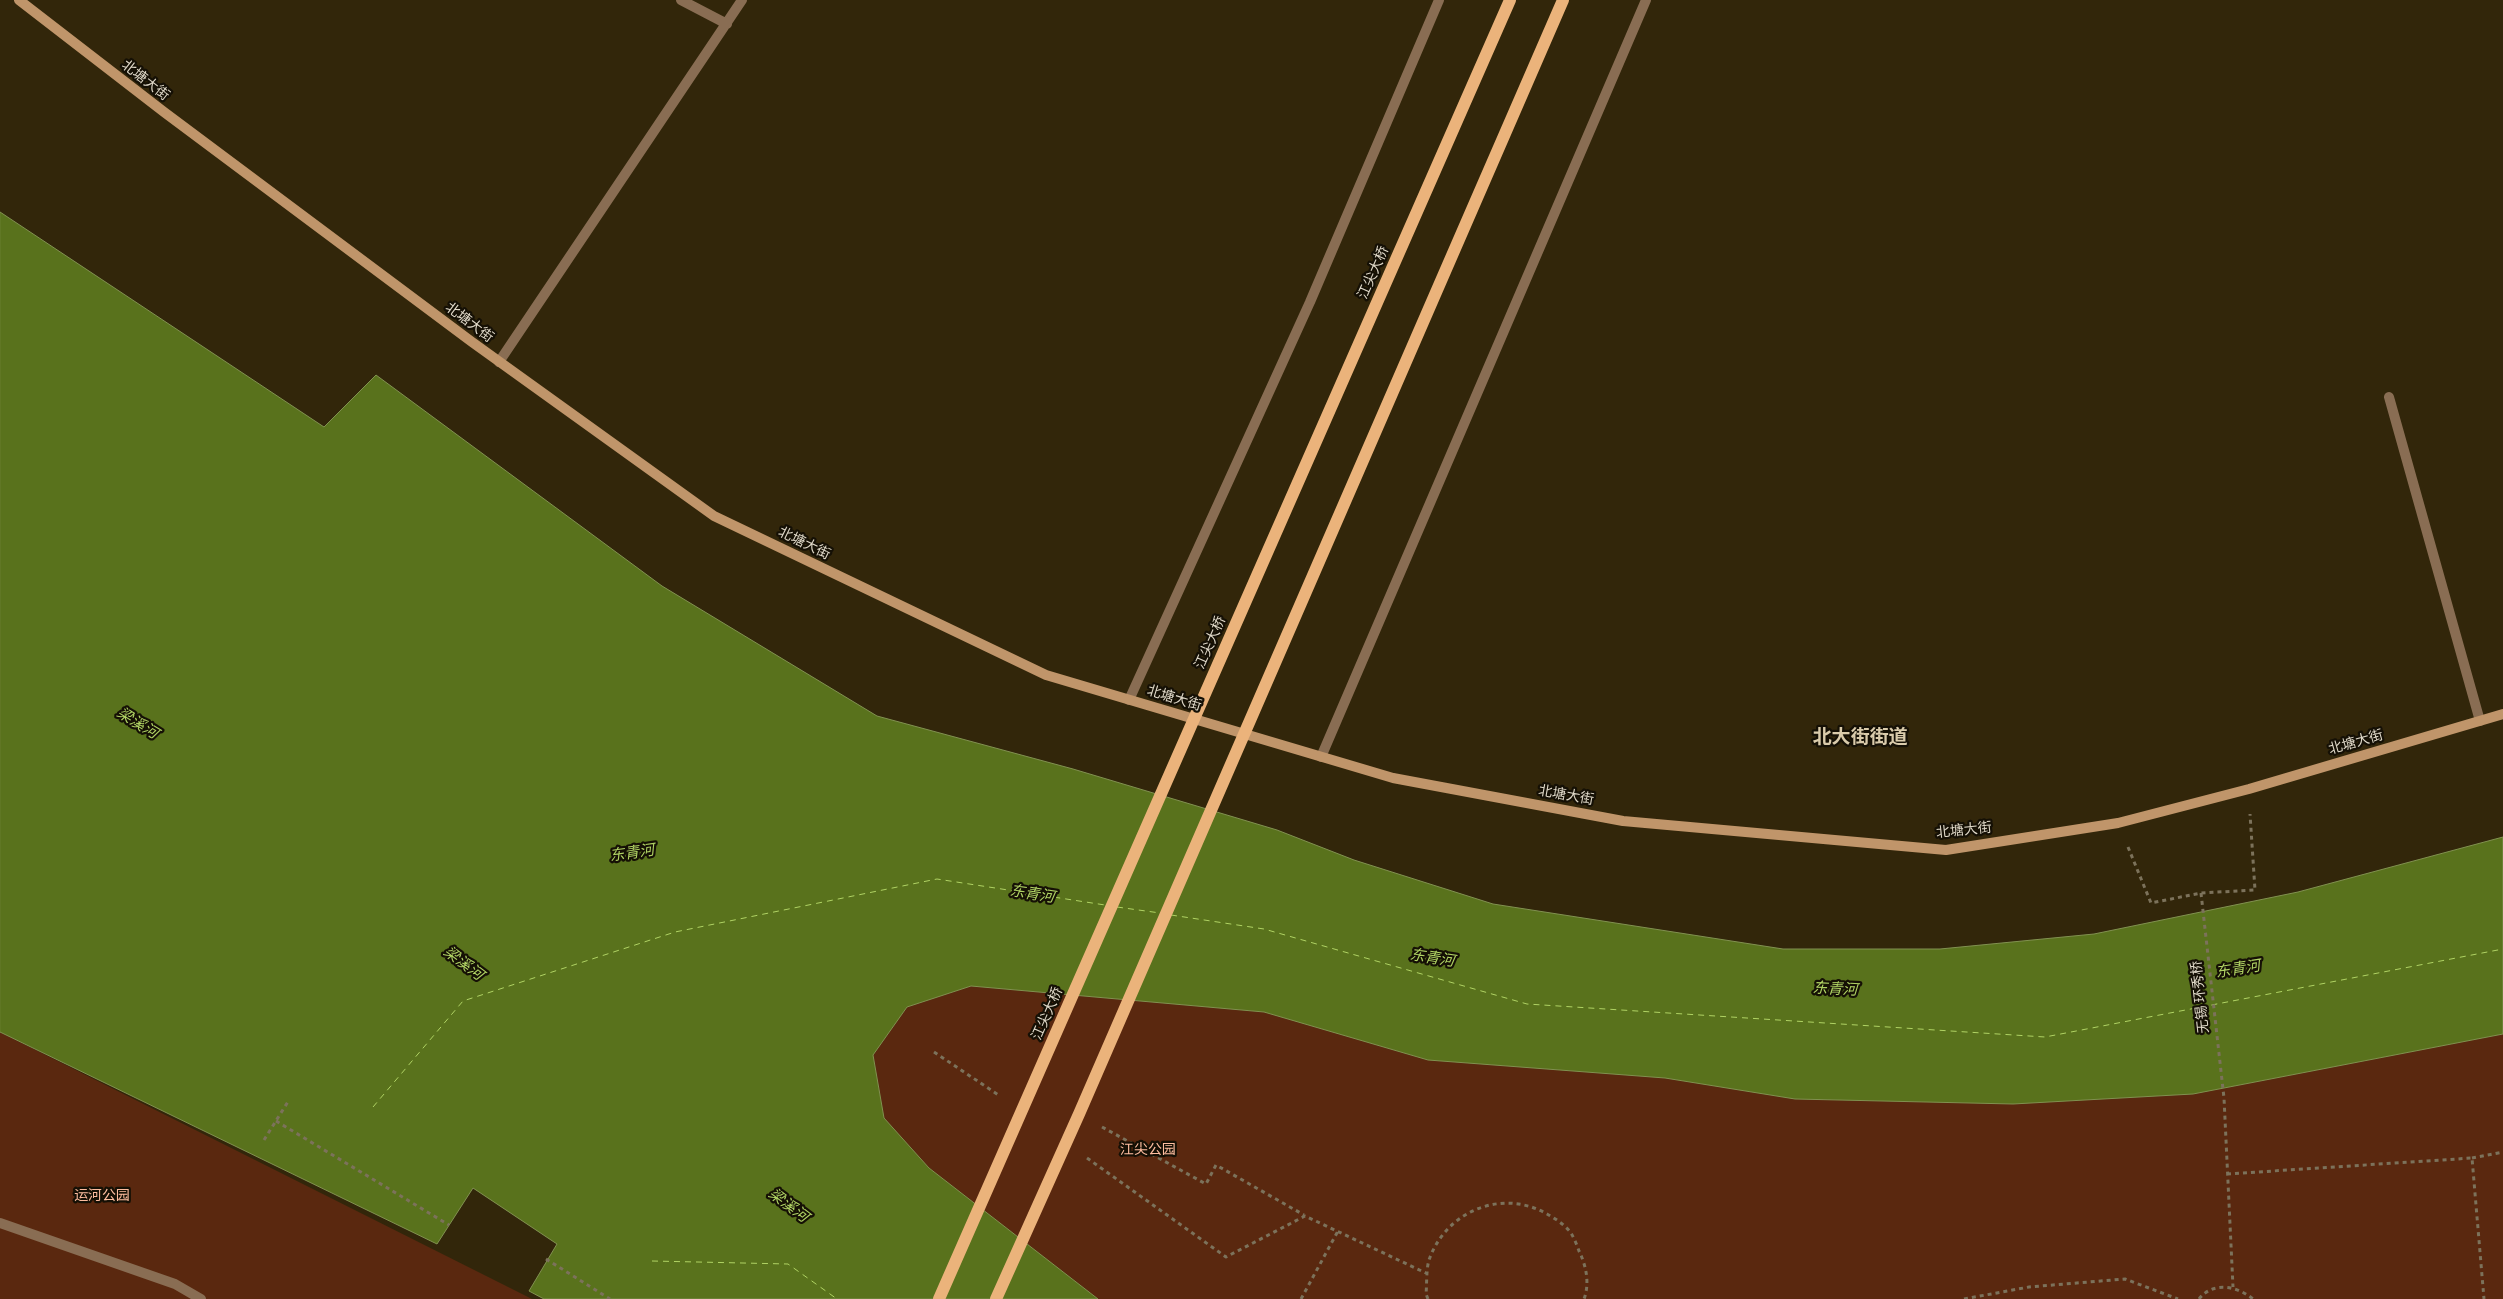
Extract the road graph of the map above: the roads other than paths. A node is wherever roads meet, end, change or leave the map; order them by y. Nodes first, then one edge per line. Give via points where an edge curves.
1 (19, 0) edge
2 (681, 0) edge
3 (742, 0) edge
4 (1439, 0) edge
5 (1510, 0) edge
6 (1563, 0) edge
7 (1646, 0) edge
8 (726, 24) junction
9 (499, 362) junction
10 (2389, 397) dead end
11 (1129, 700) junction
12 (2503, 714) edge
13 (2480, 721) junction
14 (1321, 757) junction
15 (0, 1223) edge
16 (201, 1299) edge
17 (939, 1299) edge
18 (996, 1299) edge

1 - 9 main road, 北塘大街
2 - 8 street
3 - 8 street
4 - 11 street via 1310,302
5 - 17 main road, 江尖大桥, bridge
6 - 18 main road, bridge via 1080,1114
7 - 14 street
8 - 9 street
9 - 11 main road, 北塘大街 via 714,516 1046,675
10 - 13 street
11 - 14 main road, 北塘大街
12 - 13 main road, 北塘大街
13 - 14 main road, 北塘大街 via 2249,789 2118,823 1946,850 1623,820 1393,778
15 - 16 street via 174,1284

